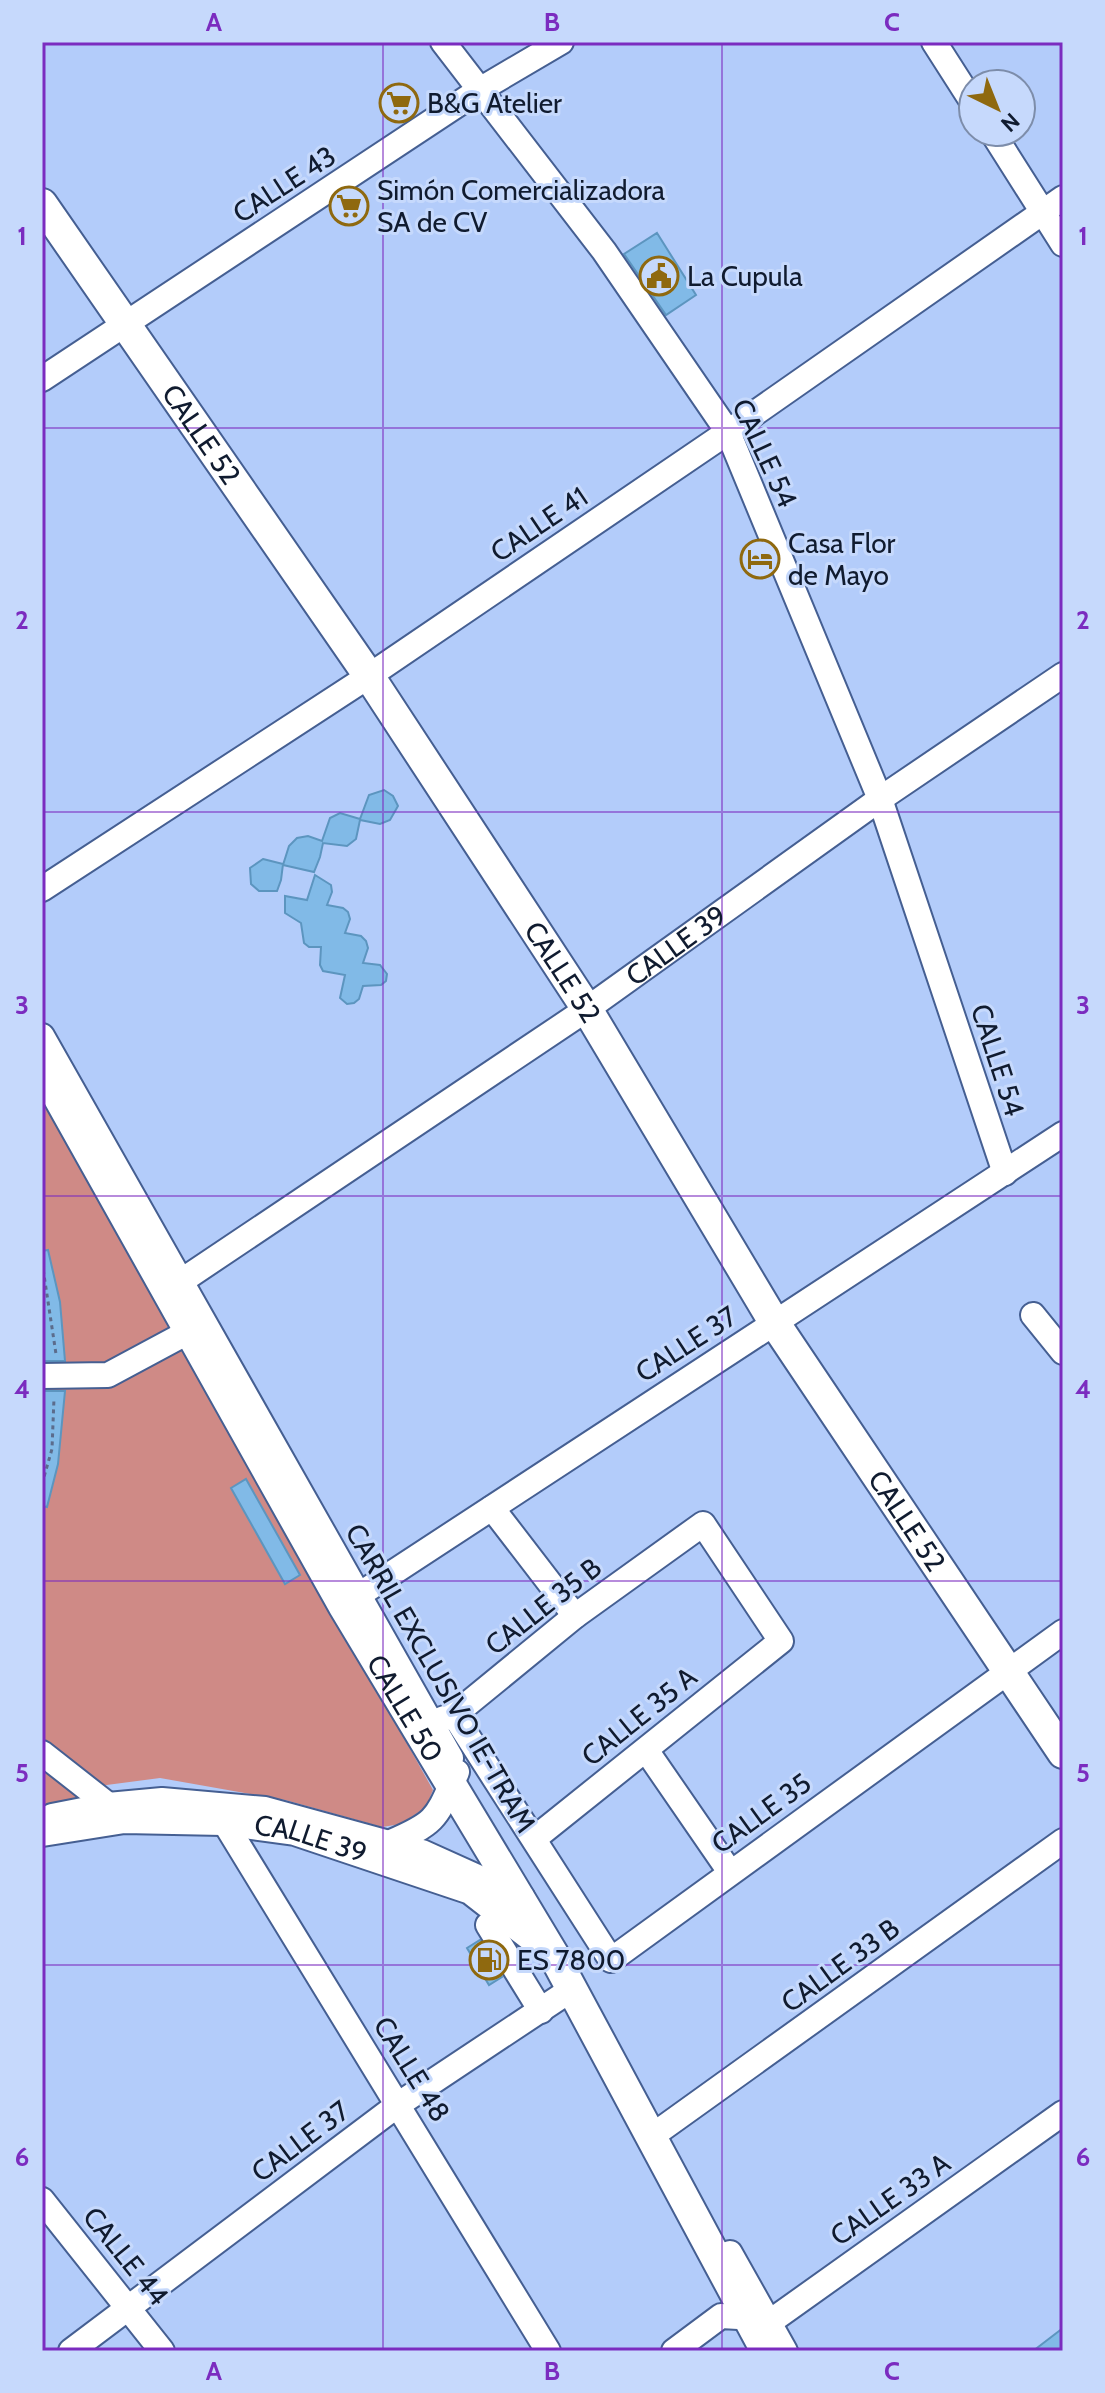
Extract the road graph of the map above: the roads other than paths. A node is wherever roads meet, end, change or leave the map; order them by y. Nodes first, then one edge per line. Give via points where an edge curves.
1 (443, 42) edge
2 (561, 42) edge
3 (934, 42) edge
4 (957, 78) edge
5 (481, 89) junction
6 (1002, 148) edge
7 (1063, 198) edge
8 (42, 204) edge
9 (1042, 211) junction
10 (1063, 244) edge
11 (127, 323) junction
12 (42, 379) edge
13 (728, 432) junction
14 (1063, 675) edge
15 (369, 676) junction
16 (880, 799) junction
17 (42, 889) edge
18 (587, 1009) junction
19 (42, 1036) edge
20 (42, 1068) edge
21 (1063, 1134) edge
22 (1005, 1173) junction
23 (174, 1286) junction
24 (1033, 1315) dead end
25 (774, 1322) junction
26 (190, 1331) junction
27 (1063, 1352) edge
28 (42, 1376) edge
29 (492, 1508) junction
30 (351, 1600) junction
31 (575, 1616) junction
32 (1063, 1632) edge
33 (781, 1641) joint
34 (1008, 1670) junction
35 (434, 1721) junction
36 (646, 1750) junction
37 (42, 1753) edge
38 (1063, 1753) edge
39 (455, 1778) junction
40 (116, 1811) junction
41 (42, 1818) edge
42 (223, 1820) junction
43 (42, 1831) edge
44 (535, 1838) junction
45 (1063, 1841) edge
46 (391, 1842) junction
47 (730, 1872) junction
48 (525, 1898) junction
49 (488, 1925) dead end
50 (553, 1954) junction
51 (572, 1989) junction
52 (541, 2011) junction
53 (399, 2104) junction
54 (1063, 2113) edge
55 (657, 2133) junction
56 (42, 2200) edge
57 (129, 2307) junction
58 (745, 2318) junction
59 (71, 2351) edge
60 (162, 2351) edge
61 (548, 2351) edge
62 (674, 2351) edge
63 (766, 2351) edge
64 (785, 2351) edge

1 - 5 street, CALLE 54
2 - 5 street, CALLE 43
3 - 4 street
5 - 11 street, CALLE 43
5 - 13 street, CALLE 54 via 604,251
6 - 9 street
7 - 9 street, CALLE 41
8 - 11 main road, CALLE 52
9 - 10 street
9 - 13 street, CALLE 41
11 - 12 street, CALLE 43
11 - 15 main road, CALLE 52
13 - 15 street, CALLE 41
13 - 16 street, CALLE 54
14 - 16 street, CALLE 39
15 - 17 street, CALLE 41
15 - 18 main road, CALLE 52
16 - 18 street, CALLE 39
16 - 22 street, CALLE 54
18 - 23 street, CALLE 39
18 - 25 main road, CALLE 52
19 - 23 street, CARRIL EXCLUSIVO IE-TRAM
20 - 23 main road, CALLE 50
21 - 22 street, CALLE 37
22 - 25 street, CALLE 37
23 - 26 main road, CALLE 50
23 - 30 street, CARRIL EXCLUSIVO IE-TRAM
24 - 27 street
25 - 29 street, CALLE 37
25 - 34 main road, CALLE 52
26 - 28 street via 108,1375
26 - 30 main road, CALLE 50
29 - 30 street, CALLE 37
29 - 31 street
30 - 35 main road, CALLE 50
31 - 33 street, CALLE 35 B via 703,1524
31 - 35 street, CALLE 35 B
32 - 34 street, CALLE 35
33 - 36 street, CALLE 35 A
34 - 38 main road, CALLE 52
34 - 47 street, CALLE 35
35 - 39 main road, CALLE 50
35 - 44 street, CALLE 50
36 - 44 street, CALLE 35 A
36 - 47 street
37 - 40 street
39 - 46 street via 439,1813 423,1828
39 - 48 main road, CALLE 50
40 - 41 street
40 - 42 main road, CALLE 39
40 - 43 main road, CALLE 39
40 - 46 street via 162,1800 265,1809
42 - 50 main road, CALLE 39 via 295,1830 471,1889
42 - 53 street, CALLE 48
44 - 47 street, CALLE 35 via 611,1960
45 - 55 street, CALLE 33 B
46 - 48 street
48 - 50 main road, CALLE 50
48 - 55 street
49 - 52 street
50 - 51 main road, CALLE 50
51 - 52 street, CALLE 37
51 - 55 main road, CALLE 50
52 - 53 street, CALLE 37
53 - 57 street, CALLE 37
53 - 61 street, CALLE 48
54 - 58 street, CALLE 33 A via 774,2319
55 - 58 main road, CALLE 50
56 - 57 street, CALLE 44
57 - 59 street, CALLE 37
57 - 60 street, CALLE 44
58 - 62 street
58 - 63 main road, CALLE 50
58 - 64 street

